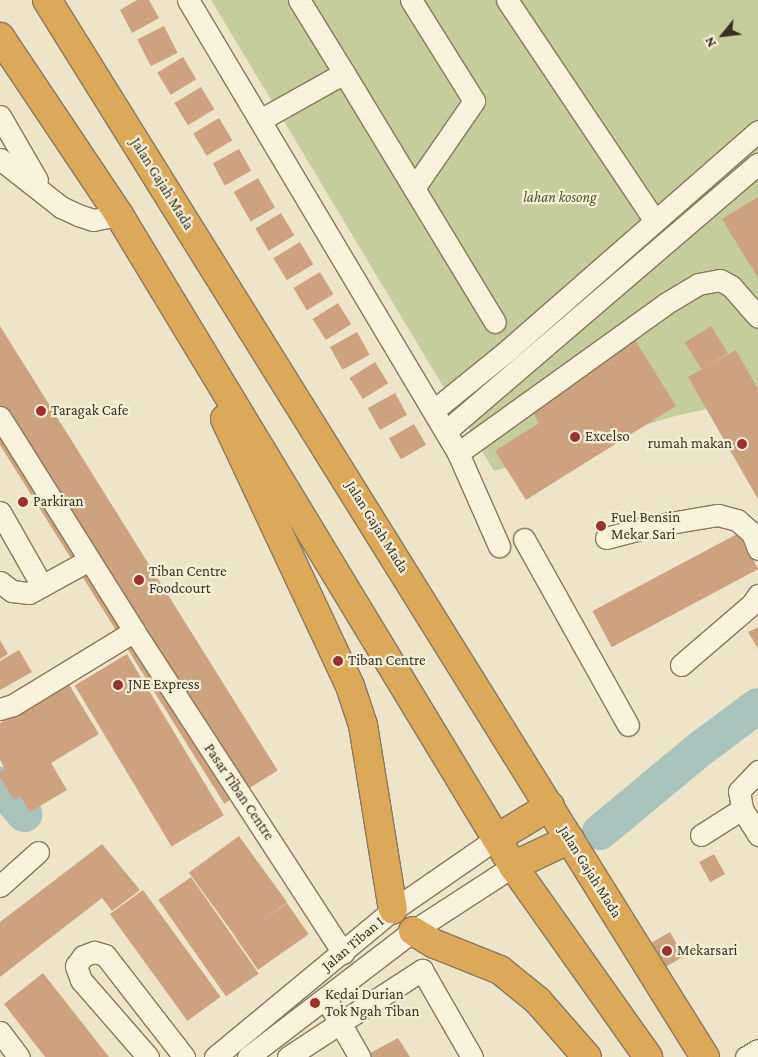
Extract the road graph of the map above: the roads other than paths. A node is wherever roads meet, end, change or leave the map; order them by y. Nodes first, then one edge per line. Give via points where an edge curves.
1 (47, 0) edge
2 (188, 0) edge
3 (299, 0) edge
4 (411, 0) edge
5 (507, 0) edge
6 (0, 37) edge
7 (344, 73) junction
8 (0, 116) edge
9 (260, 120) junction
10 (758, 131) edge
11 (0, 159) edge
12 (758, 164) edge
13 (414, 188) junction
14 (43, 191) junction
15 (120, 215) junction
16 (654, 220) junction
17 (162, 285) junction
18 (758, 318) edge
19 (496, 322) dead end
20 (434, 410) junction
21 (2, 426) edge
22 (446, 431) junction
23 (458, 453) junction
24 (0, 512) edge
25 (606, 538) dead end
26 (524, 539) dead end
27 (499, 546) dead end
28 (758, 549) edge
29 (90, 560) junction
30 (0, 582) edge
31 (42, 586) junction
32 (758, 595) edge
33 (134, 631) junction
34 (681, 665) dead end
35 (0, 709) edge
36 (628, 725) dead end
37 (758, 771) edge
38 (550, 806) junction
39 (742, 810) junction
40 (701, 835) dead end
41 (758, 835) edge
42 (497, 838) junction
43 (570, 839) junction
44 (38, 852) dead end
45 (513, 866) junction
46 (0, 886) edge
47 (393, 910) junction
48 (413, 931) junction
49 (343, 953) junction
50 (326, 998) junction
51 (340, 1023) junction
52 (0, 1032) edge
53 (274, 1037) junction
54 (758, 1050) edge
55 (19, 1057) edge
56 (148, 1057) edge
57 (184, 1057) edge
58 (215, 1057) edge
59 (248, 1057) edge
60 (288, 1057) edge
61 (360, 1057) edge
62 (472, 1057) edge
63 (587, 1057) edge
64 (648, 1057) edge
65 (705, 1057) edge
66 (746, 1057) edge

1 - 38 highway, Jalan Gajah Mada
2 - 9 street
3 - 7 street
4 - 13 street via 474,101
5 - 16 street
6 - 15 highway
7 - 9 street
7 - 13 street
8 - 14 street
9 - 20 street
10 - 16 street
11 - 14 street
12 - 22 street
13 - 19 street
14 - 15 street via 61,207 93,220
15 - 17 highway
16 - 20 street via 508,350
17 - 42 highway
17 - 47 highway via 350,686 363,725
18 - 23 street via 731,286 720,280 698,284
20 - 22 street
21 - 29 street, Pasar Tiban Centre
22 - 23 street
23 - 27 street
24 - 31 street
25 - 28 street via 652,526 718,515 737,520 752,533
26 - 36 street
29 - 31 street
29 - 33 street, Pasar Tiban Centre
30 - 31 street via 12,590 29,593
32 - 34 street via 730,624
33 - 35 street via 13,705
33 - 49 street, Pasar Tiban Centre
37 - 39 street via 739,791
38 - 42 highway
38 - 43 highway, Jalan Gajah Mada
39 - 40 street
39 - 41 street
42 - 45 highway
42 - 47 street, Jalan Tiban I
43 - 45 highway
43 - 65 highway, Jalan Gajah Mada
44 - 46 street
45 - 48 street, Jalan Tiban I
45 - 64 highway
47 - 49 street, Jalan Tiban I
48 - 50 street, Jalan Tiban I
48 - 63 highway via 500,970 538,1001
49 - 58 street, Jalan Tiban I
50 - 51 street
50 - 53 street, Jalan Tiban I
51 - 60 street
51 - 61 street
51 - 62 street via 422,970
52 - 55 street
53 - 59 street, Jalan Tiban I
53 - 60 street
54 - 66 street
56 - 57 street via 81,980 76,966 83,956 94,952 105,955

